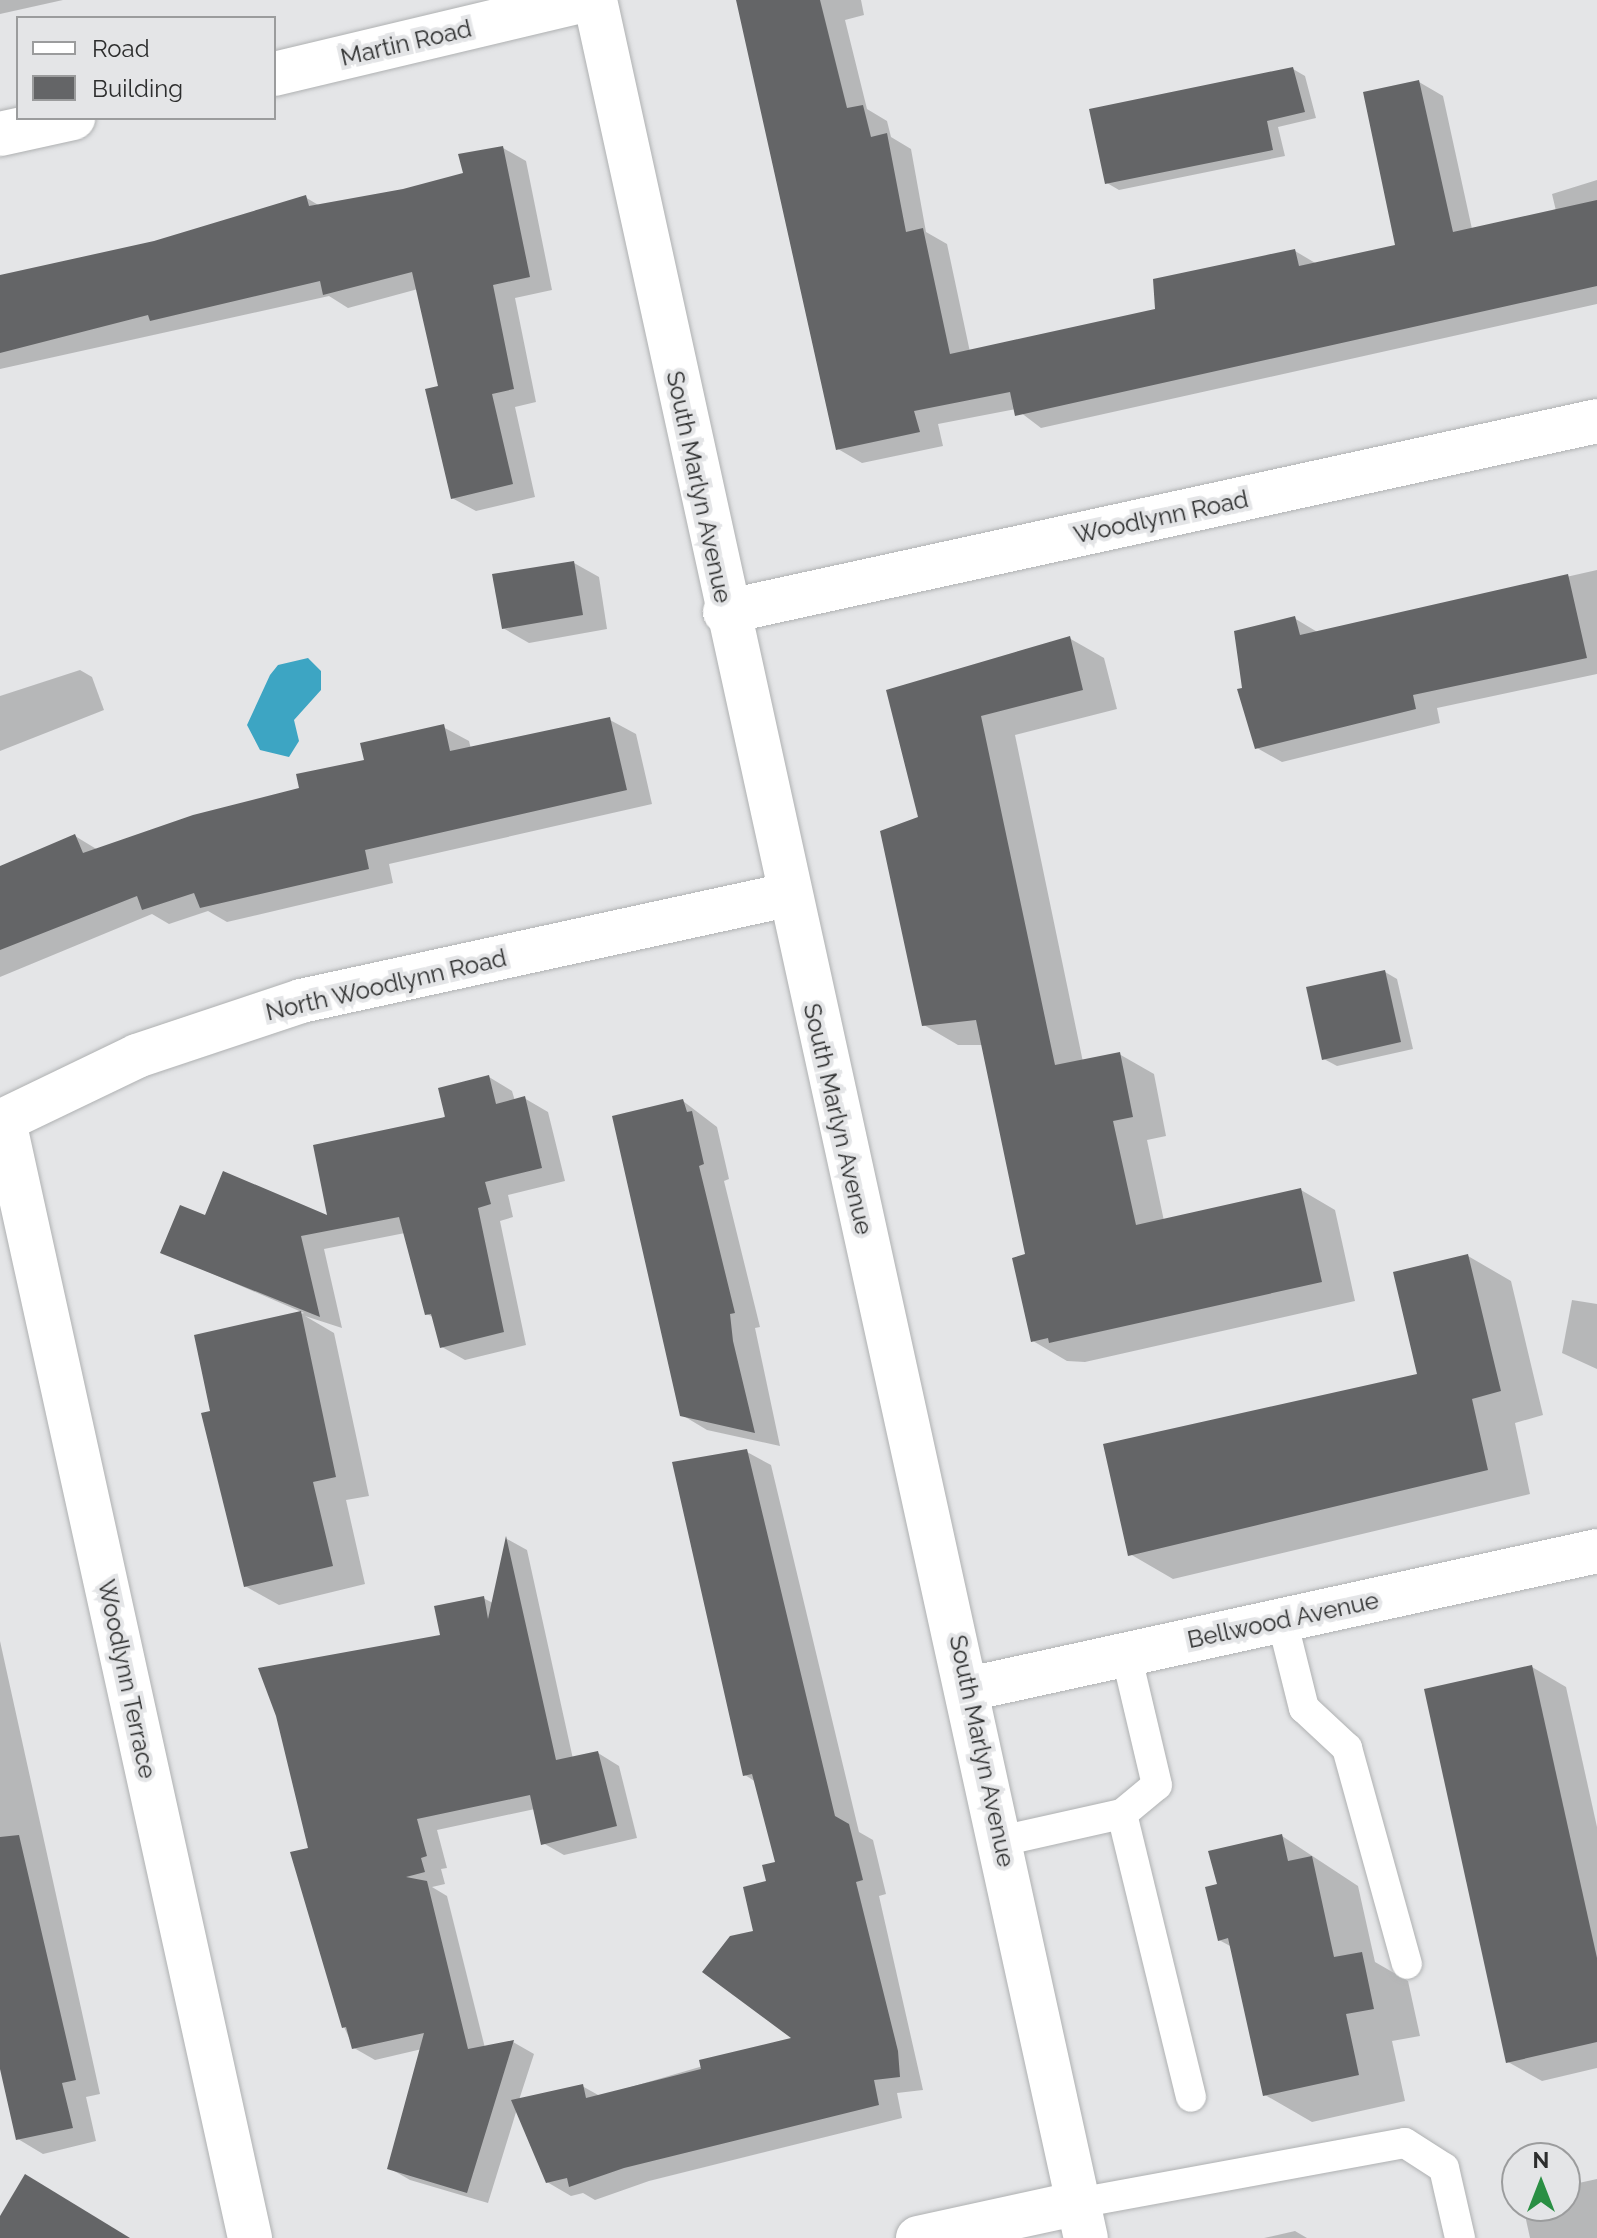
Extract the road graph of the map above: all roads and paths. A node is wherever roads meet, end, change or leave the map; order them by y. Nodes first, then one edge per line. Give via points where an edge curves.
1 (584, 0) edge
2 (595, 0) edge
3 (276, 74) edge
4 (64, 120) edge
5 (0, 134) edge
6 (1597, 421) edge
7 (725, 612) junction
8 (787, 895) junction
9 (2, 1121) edge
10 (1597, 1551) edge
11 (1282, 1620) junction
12 (1126, 1654) junction
13 (969, 1689) junction
14 (1122, 1814) junction
15 (1001, 1841) junction
16 (1407, 1964) dead end
17 (1191, 2097) dead end
18 (1082, 2220) edge
19 (250, 2238) edge
20 (918, 2238) edge
21 (1460, 2238) edge

1 - 3 street, Martin Road
2 - 7 street, South Marlyn Avenue
4 - 5 street
6 - 7 street, Woodlynn Road
7 - 8 street, South Marlyn Avenue
8 - 9 street, North Woodlynn Road via 301,1001 137,1056
8 - 13 street, South Marlyn Avenue
9 - 19 street, Woodlynn Terrace
10 - 11 street, Bellwood Avenue
11 - 12 street, Bellwood Avenue
11 - 16 lane via 1304,1708 1347,1748
12 - 13 street, Bellwood Avenue
12 - 14 lane via 1157,1785
13 - 15 street, South Marlyn Avenue
14 - 15 lane
14 - 17 lane
15 - 18 street, South Marlyn Avenue
18 - 20 street
18 - 21 lane via 1405,2143 1444,2168

